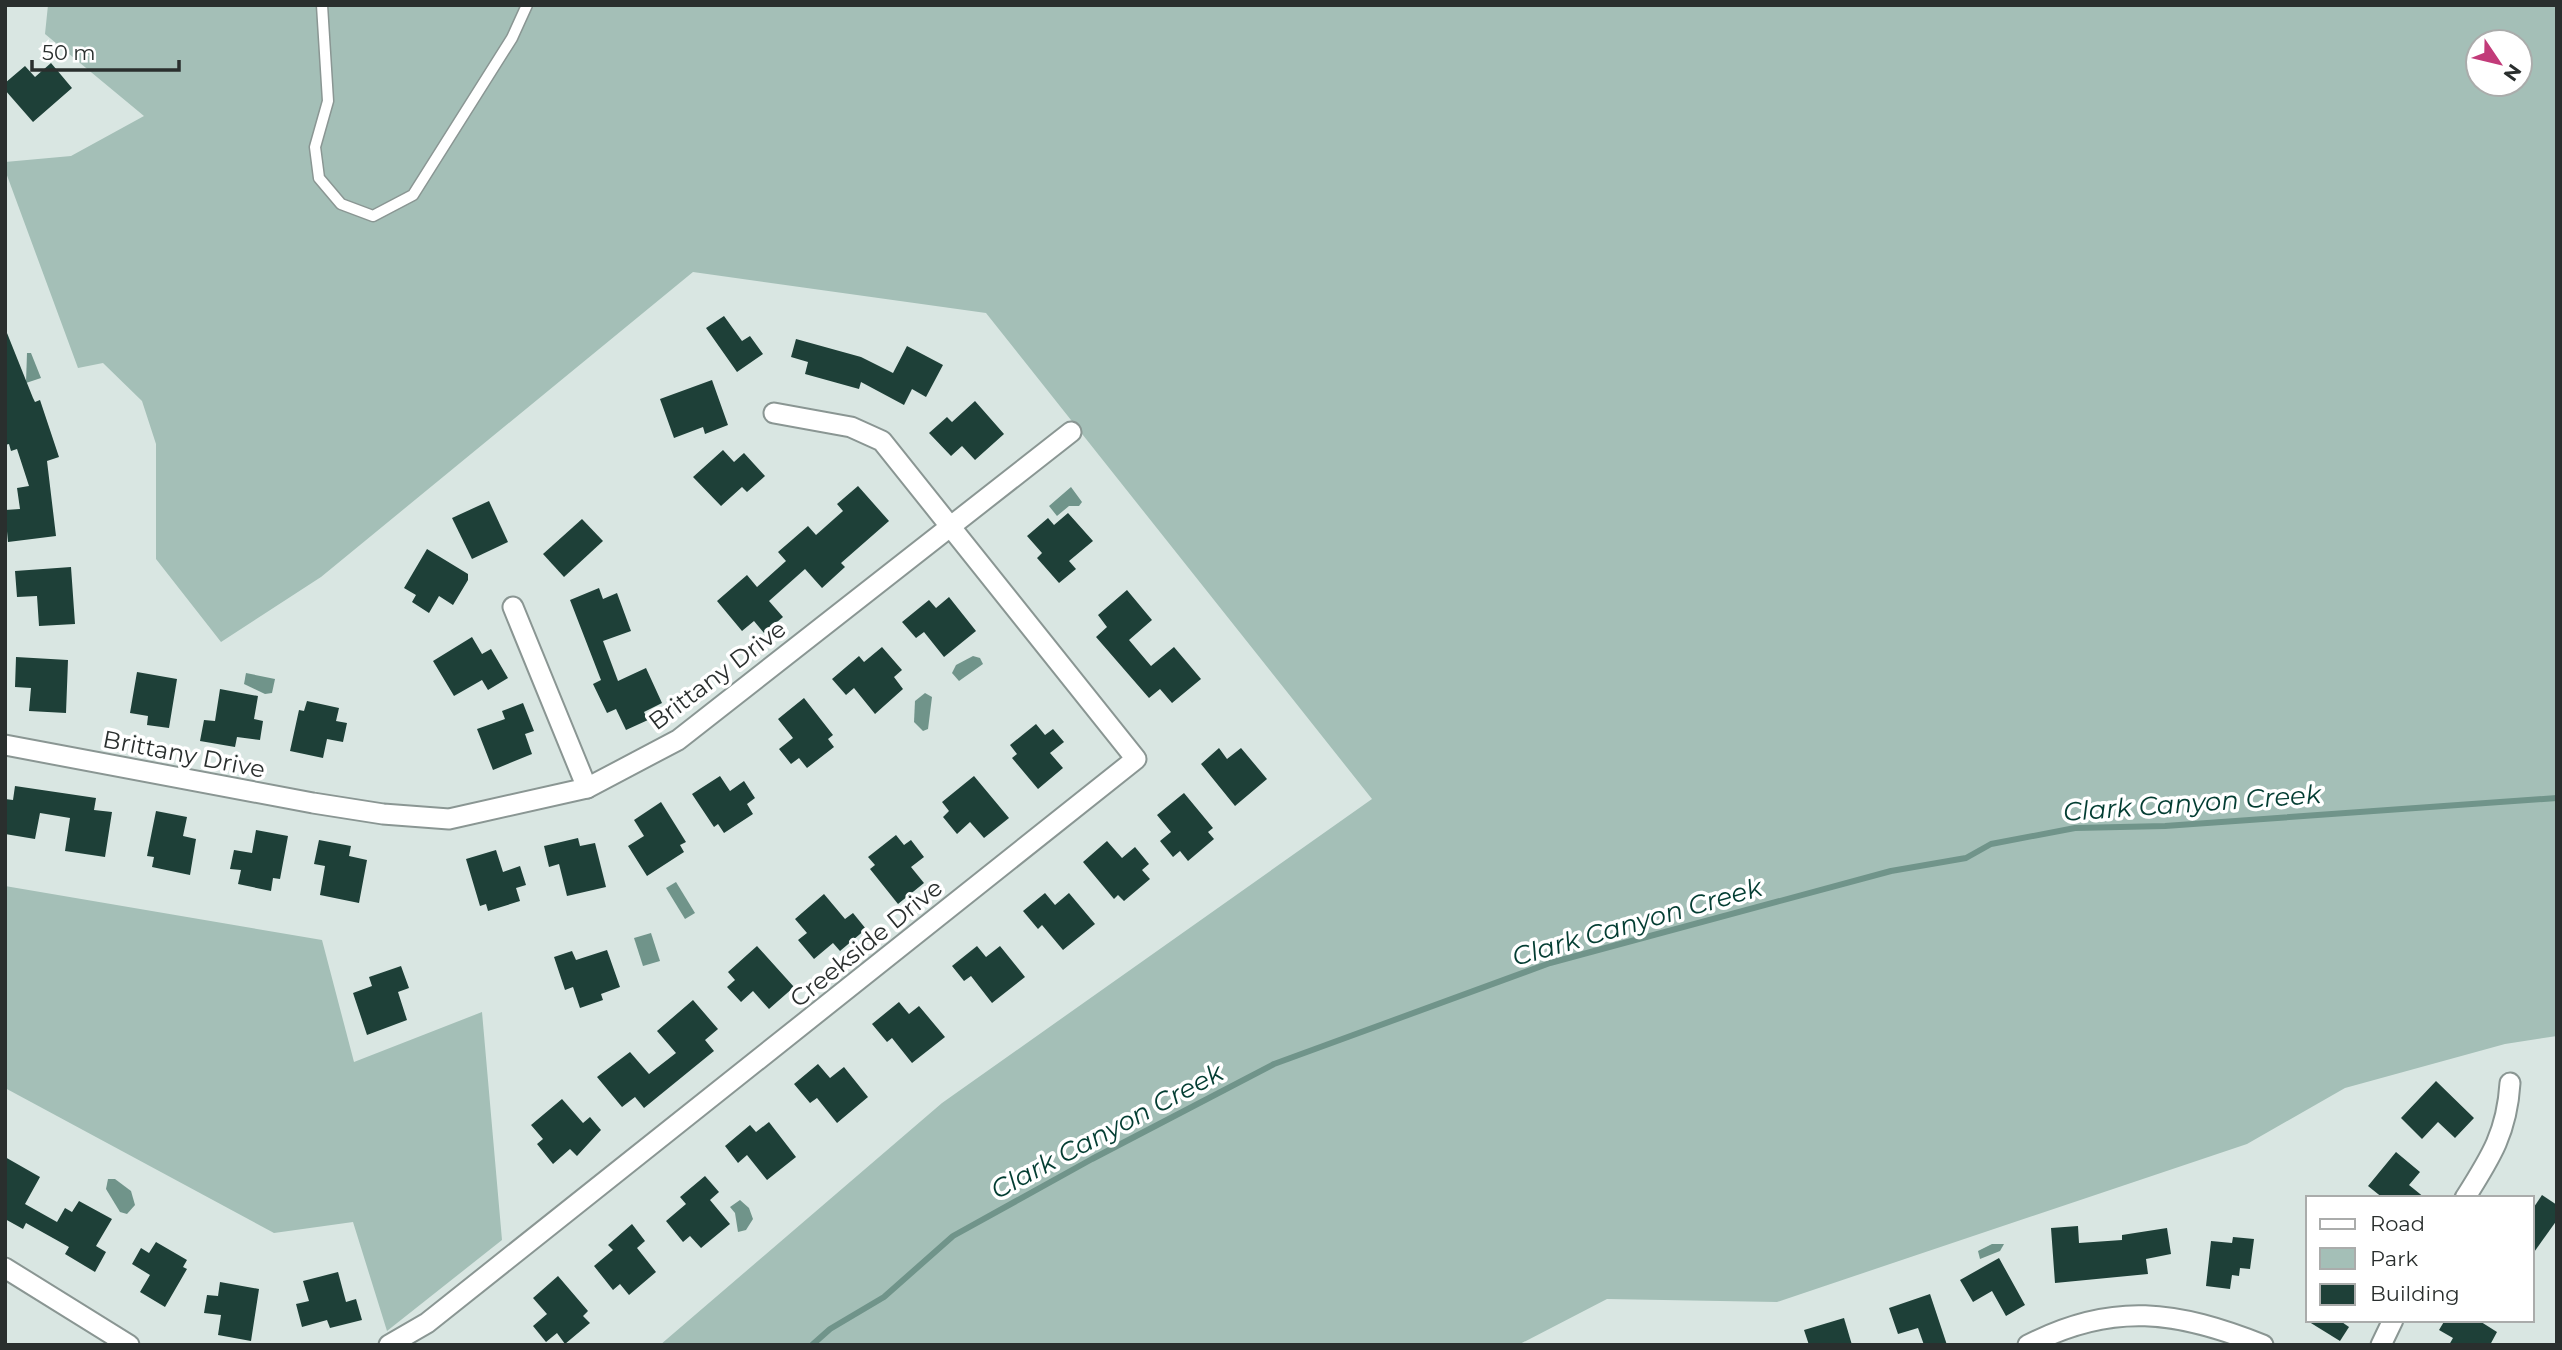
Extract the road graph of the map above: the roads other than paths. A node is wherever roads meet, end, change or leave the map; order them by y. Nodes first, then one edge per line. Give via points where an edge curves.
1 (322, 5) edge
2 (527, 5) edge
3 (774, 413) dead end
4 (1071, 432) dead end
5 (950, 526) junction
6 (513, 607) dead end
7 (5, 745) edge
8 (587, 788) junction
9 (2510, 1083) dead end
10 (2466, 1196) edge
11 (5, 1268) edge
12 (2392, 1322) edge
13 (129, 1345) edge
14 (389, 1345) edge
15 (2028, 1345) edge
16 (2263, 1345) edge
17 (2381, 1345) edge

1 - 2 lane via 328,101 315,147 319,178 341,204 373,216 413,195 512,38
3 - 5 street via 851,427 882,440
4 - 5 street, Brittany Drive
5 - 8 street, Brittany Drive via 678,740
5 - 14 street, Creekside Drive via 1136,759 427,1323
6 - 8 street
7 - 8 street, Brittany Drive via 313,803 449,819
9 - 10 street via 2498,1146
11 - 13 street
12 - 17 street
15 - 16 street via 2063,1327 2118,1316 2210,1324

